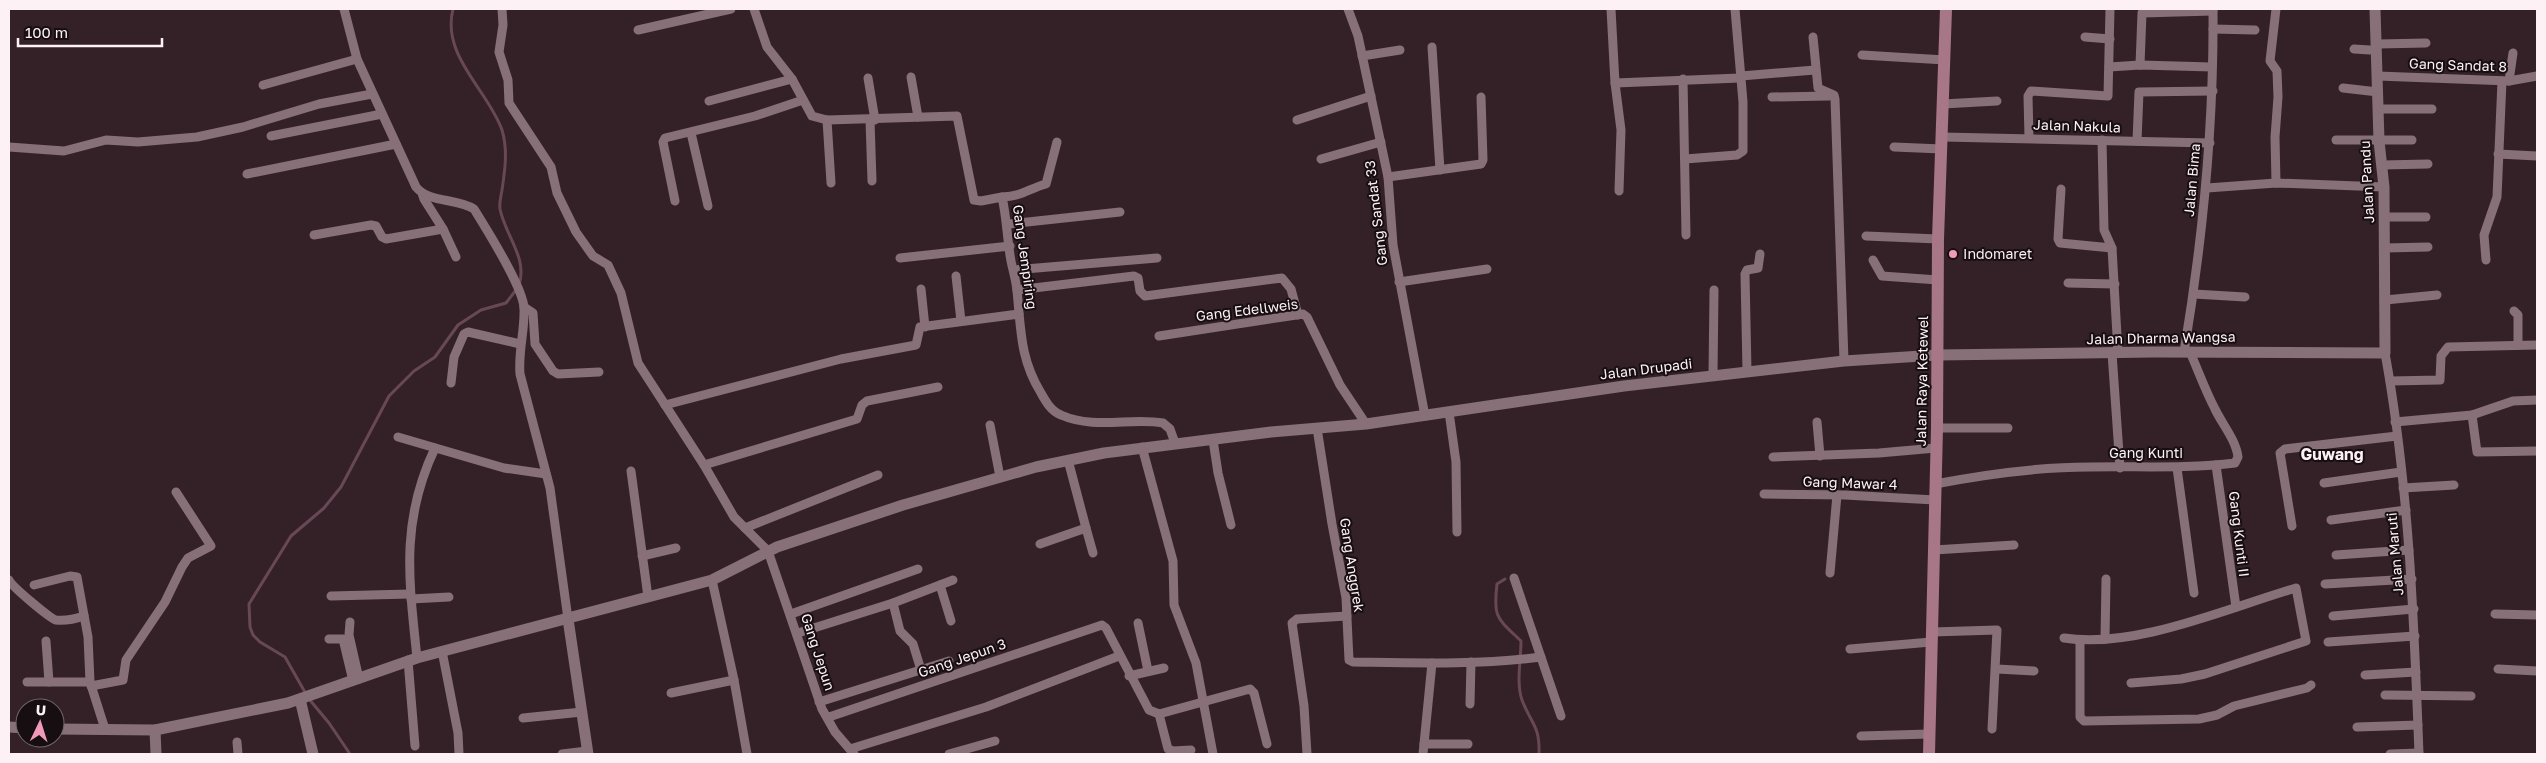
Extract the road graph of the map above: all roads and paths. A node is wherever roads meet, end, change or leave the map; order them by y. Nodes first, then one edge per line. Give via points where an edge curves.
1 (344, 9) edge
2 (502, 9) edge
3 (731, 9) edge
4 (754, 9) edge
5 (1348, 9) edge
6 (1611, 9) edge
7 (1735, 9) edge
8 (1946, 9) edge
9 (2110, 9) edge
10 (2276, 9) edge
11 (2375, 9) edge
12 (2213, 10) edge
13 (2213, 29) junction
14 (638, 30) dead end
15 (2255, 30) dead end
16 (1813, 37) dead end
17 (2085, 37) dead end
18 (2110, 39) junction
19 (2426, 43) dead end
20 (1432, 47) dead end
21 (2374, 47) junction
22 (2354, 48) dead end
23 (1400, 50) dead end
24 (2513, 53) dead end
25 (1862, 54) dead end
26 (1362, 56) junction
27 (357, 60) junction
28 (1945, 60) junction
29 (2140, 65) junction
30 (2109, 67) junction
31 (2212, 67) junction
32 (1815, 70) junction
33 (911, 76) dead end
34 (2378, 76) junction
35 (2537, 76) edge
36 (1741, 77) junction
37 (868, 78) dead end
38 (792, 79) junction
39 (1683, 79) junction
40 (2505, 81) junction
41 (1615, 83) junction
42 (263, 85) dead end
43 (2343, 88) dead end
44 (2212, 91) junction
45 (2378, 92) junction
46 (372, 94) junction
47 (1371, 96) junction
48 (1834, 96) junction
49 (1481, 97) dead end
50 (1772, 97) dead end
51 (709, 100) dead end
52 (802, 100) junction
53 (1997, 101) dead end
54 (1943, 104) junction
55 (2378, 109) junction
56 (2432, 109) dead end
57 (382, 114) junction
58 (918, 117) junction
59 (827, 120) junction
60 (872, 120) junction
61 (1297, 120) dead end
62 (691, 133) junction
63 (271, 136) dead end
64 (2029, 138) junction
65 (2102, 140) junction
66 (2336, 140) dead end
67 (2412, 140) dead end
68 (2137, 141) junction
69 (2379, 141) junction
70 (1057, 142) dead end
71 (1381, 142) junction
72 (1942, 143) junction
73 (2210, 143) junction
74 (396, 144) junction
75 (9, 147) edge
76 (1894, 148) dead end
77 (2498, 154) junction
78 (2537, 156) edge
79 (1685, 159) junction
80 (1321, 160) dead end
81 (2428, 164) dead end
82 (2382, 165) junction
83 (1440, 170) junction
84 (247, 174) dead end
85 (1388, 177) junction
86 (872, 181) dead end
87 (831, 183) dead end
88 (2276, 183) junction
89 (2384, 187) junction
90 (2207, 188) junction
91 (2061, 189) dead end
92 (1619, 191) dead end
93 (422, 192) junction
94 (1002, 197) junction
95 (676, 201) dead end
96 (708, 206) dead end
97 (1120, 212) dead end
98 (2384, 217) junction
99 (2426, 217) dead end
100 (1008, 224) junction
101 (444, 229) junction
102 (314, 235) dead end
103 (1686, 235) dead end
104 (1866, 236) dead end
105 (1938, 239) junction
106 (1010, 246) junction
107 (2112, 248) junction
108 (2385, 248) junction
109 (2428, 248) dead end
110 (1760, 254) dead end
111 (456, 257) dead end
112 (900, 258) dead end
113 (1157, 258) dead end
114 (1873, 260) dead end
115 (2486, 260) dead end
116 (1488, 269) dead end
117 (1014, 270) junction
118 (956, 276) dead end
119 (1938, 280) junction
120 (1399, 282) junction
121 (2068, 283) dead end
122 (2115, 284) junction
123 (921, 289) dead end
124 (1017, 290) junction
125 (1714, 290) dead end
126 (2194, 294) junction
127 (2437, 295) dead end
128 (2245, 297) dead end
129 (2385, 300) junction
130 (524, 307) junction
131 (2514, 312) dead end
132 (1019, 314) junction
133 (1298, 315) junction
134 (961, 321) junction
135 (924, 327) junction
136 (1159, 336) dead end
137 (520, 344) junction
138 (2537, 345) edge
139 (2518, 346) junction
140 (2187, 352) junction
141 (2115, 353) junction
142 (2385, 353) junction
143 (1937, 356) junction
144 (1844, 361) junction
145 (1747, 371) junction
146 (599, 372) dead end
147 (1713, 375) junction
148 (2390, 381) junction
149 (451, 383) dead end
150 (938, 387) dead end
151 (2537, 400) edge
152 (665, 404) junction
153 (1449, 412) junction
154 (2472, 415) junction
155 (1425, 416) junction
156 (1817, 422) dead end
157 (2395, 422) junction
158 (990, 424) dead end
159 (1363, 424) junction
160 (1317, 428) junction
161 (1937, 428) junction
162 (2008, 428) dead end
163 (2397, 436) junction
164 (398, 437) dead end
165 (1213, 440) junction
166 (1175, 443) junction
167 (1142, 447) junction
168 (435, 448) junction
169 (1936, 448) junction
170 (2537, 451) edge
171 (1820, 456) junction
172 (1774, 457) dead end
173 (1068, 460) junction
174 (704, 465) junction
175 (2216, 465) junction
176 (2120, 468) junction
177 (2177, 468) junction
178 (631, 471) dead end
179 (2401, 472) junction
180 (546, 474) junction
181 (878, 475) dead end
182 (1000, 477) junction
183 (2324, 483) dead end
184 (1935, 484) junction
185 (2454, 484) dead end
186 (2403, 488) junction
187 (176, 492) dead end
188 (1764, 494) dead end
189 (1837, 495) junction
190 (1935, 500) junction
191 (2406, 510) junction
192 (2331, 520) dead end
193 (1232, 525) dead end
194 (2292, 526) dead end
195 (745, 528) junction
196 (1086, 528) junction
197 (1457, 532) dead end
198 (1040, 544) dead end
199 (2014, 545) dead end
200 (676, 548) dead end
201 (1934, 550) junction
202 (2409, 550) junction
203 (768, 551) junction
204 (1093, 553) dead end
205 (2336, 555) dead end
206 (642, 556) junction
207 (918, 569) dead end
208 (1830, 573) dead end
209 (1514, 578) dead end
210 (2106, 579) dead end
211 (2412, 579) junction
212 (9, 580) edge
213 (712, 580) junction
214 (953, 580) dead end
215 (2326, 584) dead end
216 (34, 585) dead end
217 (940, 585) junction
218 (2194, 593) dead end
219 (331, 596) dead end
220 (410, 596) junction
221 (449, 597) dead end
222 (648, 597) junction
223 (893, 603) junction
224 (2236, 607) junction
225 (2414, 609) junction
226 (791, 614) junction
227 (2494, 614) dead end
228 (2537, 615) edge
229 (84, 616) junction
230 (1347, 616) junction
231 (2333, 616) dead end
232 (568, 619) junction
233 (951, 621) dead end
234 (350, 622) dead end
235 (1138, 623) dead end
236 (798, 633) junction
237 (2414, 636) junction
238 (1932, 637) junction
239 (2064, 638) dead end
240 (329, 639) dead end
241 (2105, 639) junction
242 (46, 641) dead end
243 (2080, 641) junction
244 (2328, 642) dead end
245 (1850, 649) dead end
246 (442, 651) junction
247 (1119, 656) junction
248 (1541, 657) junction
249 (413, 659) junction
250 (949, 661) dead end
251 (1471, 662) junction
252 (1432, 663) junction
253 (1164, 668) dead end
254 (1997, 669) junction
255 (2498, 669) dead end
256 (921, 670) junction
257 (1148, 671) junction
258 (2034, 671) dead end
259 (2416, 672) junction
260 (2537, 672) edge
261 (2365, 675) dead end
262 (1129, 676) junction
263 (356, 680) junction
264 (734, 680) junction
265 (28, 682) dead end
266 (48, 682) junction
267 (2131, 682) dead end
268 (90, 684) junction
269 (2311, 685) dead end
270 (671, 693) dead end
271 (2385, 695) dead end
272 (2417, 695) junction
273 (2471, 696) dead end
274 (302, 698) junction
275 (1202, 700) junction
276 (819, 702) junction
277 (288, 704) junction
278 (1470, 704) dead end
279 (582, 712) junction
280 (1159, 714) junction
281 (1561, 716) dead end
282 (523, 718) dead end
283 (828, 718) junction
284 (306, 723) junction
285 (2418, 726) junction
286 (2356, 727) dead end
287 (65, 729) edge
288 (105, 729) junction
289 (1992, 729) dead end
290 (155, 730) junction
291 (1929, 734) junction
292 (1861, 736) dead end
293 (995, 741) dead end
294 (236, 742) dead end
295 (1268, 744) dead end
296 (1424, 744) junction
297 (1468, 744) dead end
298 (415, 746) dead end
299 (1191, 750) dead end
300 (587, 752) edge
301 (852, 752) edge
302 (156, 754) edge
303 (238, 754) edge
304 (313, 754) edge
305 (459, 754) edge
306 (562, 754) edge
307 (747, 754) edge
308 (949, 754) edge
309 (1213, 754) edge
310 (1307, 754) edge
311 (1423, 754) edge
312 (1929, 754) edge
313 (2390, 754) edge
314 (2419, 754) edge

1 - 27 street
2 - 152 street via 499,52 508,80 509,103 551,167 557,194 576,232 593,256 608,265 621,293 638,363
3 - 14 street
4 - 38 street via 767,47
5 - 26 street, Gang Sandat 33
6 - 41 street
7 - 36 street
8 - 28 main road, Jalan Raya Ketewel
9 - 18 street
10 - 88 street via 2270,61 2277,71
11 - 21 street, Jalan Pandu
12 - 13 street, Jalan Bima
12 - 29 street via 2142,13
13 - 15 street
13 - 31 street, Jalan Bima
16 - 32 street
17 - 18 street
18 - 30 street
19 - 21 street
20 - 83 street
21 - 22 street
21 - 34 street, Jalan Pandu
23 - 26 street
24 - 40 street
25 - 28 street
26 - 47 street, Gang Sandat 33
27 - 42 street
27 - 46 street
28 - 54 main road, Jalan Raya Ketewel
29 - 30 street
29 - 31 street
30 - 64 street via 2107,97 2029,92
31 - 44 street, Jalan Bima
32 - 36 street
32 - 48 street via 1818,88
33 - 58 street
34 - 40 street, Gang Sandat 8
34 - 45 street, Jalan Pandu
35 - 40 street, Gang Sandat 8
36 - 39 street
36 - 79 street via 1742,153
37 - 60 street
38 - 51 street
38 - 52 street
39 - 41 street
39 - 79 street
40 - 77 street
41 - 92 street via 1621,130
43 - 45 street
44 - 68 street via 2139,92
44 - 73 street, Jalan Bima
45 - 55 street, Jalan Pandu
46 - 57 street
46 - 75 street via 320,104 198,137 138,142 106,140 64,151
47 - 61 street
47 - 71 street, Gang Sandat 33
48 - 50 street
48 - 144 street
49 - 83 street via 1483,160 1480,164
52 - 59 street via 812,116
52 - 62 street
53 - 54 street
54 - 72 main road, Jalan Raya Ketewel
55 - 56 street
55 - 69 street, Jalan Pandu
57 - 63 street
57 - 74 street
58 - 60 street, Gang Jempiring
58 - 94 street, Gang Jempiring via 957,116 974,200
59 - 60 street, Gang Jempiring
59 - 87 street
60 - 86 street
62 - 95 street via 663,140
62 - 96 street
64 - 65 street, Jalan Nakula
64 - 72 street, Jalan Nakula
65 - 68 street, Jalan Nakula
65 - 107 street via 2104,230
66 - 69 street
67 - 69 street
68 - 73 street, Jalan Nakula
69 - 82 street, Jalan Pandu
70 - 94 street via 1046,184 1035,186 1021,196
71 - 80 street
71 - 85 street, Gang Sandat 33
72 - 76 street, Jalan Nakula
72 - 105 main road, Jalan Raya Ketewel
73 - 90 street, Jalan Bima
74 - 84 street
74 - 93 street via 416,187
77 - 78 street
77 - 115 street via 2497,197 2484,235
79 - 103 street
81 - 82 street
82 - 89 street, Jalan Pandu
83 - 85 street
85 - 120 street, Gang Sandat 33 via 1392,244
88 - 89 street
88 - 90 street
89 - 98 street, Jalan Pandu
90 - 126 street, Jalan Bima
91 - 107 street via 2060,243
93 - 101 street
93 - 130 street via 474,209 516,283
94 - 100 street, Gang Jempiring
97 - 100 street
98 - 99 street
98 - 108 street, Jalan Pandu
100 - 106 street, Gang Jempiring
101 - 102 street via 386,238 376,226 371,225
101 - 111 street
104 - 105 street
105 - 119 main road, Jalan Raya Ketewel
106 - 112 street
106 - 117 street, Gang Jempiring
107 - 122 street
108 - 109 street
108 - 129 street, Jalan Pandu
110 - 145 street via 1758,268 1747,270 1745,274
113 - 117 street
114 - 119 street via 1882,276
116 - 120 street
117 - 124 street, Gang Jempiring
118 - 134 street
119 - 143 main road, Jalan Raya Ketewel
120 - 155 street, Gang Sandat 33
121 - 122 street
122 - 141 street
123 - 135 street
124 - 132 street, Gang Jempiring
124 - 133 street via 1134,276 1138,278 1145,296 1282,278 1291,289
125 - 147 street
126 - 128 street
126 - 140 street, Jalan Bima
127 - 129 street
129 - 142 street, Jalan Pandu
130 - 137 street
130 - 146 street via 534,313 535,342 553,371 558,374
131 - 139 street via 2518,315
132 - 134 street
132 - 166 street, Gang Jempiring via 1022,348 1030,375 1048,405 1060,415 1115,424 1163,423 1170,429
133 - 136 street, Gang Edellweis
133 - 159 street, Gang Edellweis via 1307,317
134 - 135 street
135 - 152 street via 919,329 916,345 841,360
137 - 149 street via 468,332 464,334 454,357
137 - 180 street via 520,374
138 - 139 street
139 - 148 street via 2448,347 2441,356 2440,380
140 - 141 street, Jalan Dharma Wangsa
140 - 142 street, Jalan Dharma Wangsa
140 - 175 street, Gang Kunti via 2237,452 2237,461
141 - 143 street, Jalan Dharma Wangsa
141 - 176 street
142 - 148 street, Jalan Maruti
143 - 144 street, Jalan Drupadi
143 - 161 main road, Jalan Raya Ketewel
144 - 145 street, Jalan Drupadi
145 - 147 street, Jalan Drupadi
147 - 153 street, Jalan Drupadi
148 - 157 street, Jalan Maruti
150 - 174 street via 867,401 857,419
151 - 154 street via 2513,401
152 - 174 street
153 - 155 street, Jalan Drupadi
153 - 197 street via 1456,462
154 - 157 street
154 - 170 street via 2477,452
155 - 159 street, Jalan Drupadi
156 - 171 street
157 - 163 street, Jalan Maruti
158 - 182 street
159 - 160 street, Jalan Drupadi
160 - 165 street, Jalan Drupadi
160 - 230 street, Gang Anggrek
161 - 162 street
161 - 169 main road, Jalan Raya Ketewel
163 - 179 street, Jalan Maruti
163 - 194 street via 2284,449 2280,453
164 - 168 street
165 - 166 street, Jalan Drupadi
165 - 193 street
166 - 167 street, Jalan Drupadi
167 - 173 street, Jalan Drupadi
167 - 275 street via 1173,561 1174,605 1196,663
168 - 180 street via 504,468
168 - 220 street via 418,490 411,520 408,549
169 - 171 street
169 - 184 main road, Jalan Raya Ketewel
171 - 172 street
173 - 182 street, Jalan Drupadi
173 - 196 street
174 - 195 street via 734,517
175 - 177 street, Gang Kunti
175 - 224 street, Gang Kunti II
176 - 177 street, Gang Kunti
176 - 184 street, Gang Kunti via 2011,471
177 - 218 street
178 - 206 street
179 - 183 street
179 - 186 street, Jalan Maruti
180 - 232 street
181 - 195 street
182 - 203 street, Jalan Drupadi via 852,521
184 - 190 main road, Jalan Raya Ketewel
185 - 186 street
186 - 191 street, Jalan Maruti
187 - 268 street via 211,544 207,550 188,558 182,567 165,602 126,660 123,680
188 - 189 street, Gang Mawar 4
189 - 190 street, Gang Mawar 4
189 - 208 street
190 - 201 main road, Jalan Raya Ketewel
191 - 192 street
191 - 202 street, Jalan Maruti
195 - 203 street
196 - 198 street
196 - 204 street
199 - 201 street
200 - 206 street
201 - 238 main road, Jalan Raya Ketewel
202 - 205 street
202 - 211 street, Jalan Maruti
203 - 213 street, Jalan Drupadi
203 - 226 street, Gang Jepun
206 - 222 street
207 - 226 street
209 - 248 street
210 - 241 street
211 - 215 street
211 - 225 street, Jalan Maruti
212 - 229 street via 22,596 32,600 49,618 64,620
213 - 222 street, Jalan Drupadi
213 - 264 street
214 - 217 street
216 - 229 street via 77,577
217 - 223 street
217 - 233 street
219 - 220 street
220 - 221 street
220 - 249 street
222 - 232 street, Jalan Drupadi
223 - 236 street
223 - 256 street via 900,631 913,644
224 - 241 street via 2193,623
224 - 267 street via 2296,588 2306,641 2205,674
225 - 231 street
225 - 237 street, Jalan Maruti
226 - 236 street, Gang Jepun
227 - 228 street
229 - 268 street
230 - 252 street, Gang Anggrek via 1348,658 1352,662
230 - 310 street via 1297,619 1292,623
232 - 246 street, Jalan Drupadi
232 - 279 street
234 - 263 street
235 - 257 street
236 - 276 street, Gang Jepun
237 - 244 street
237 - 259 street, Jalan Maruti
238 - 245 street
238 - 254 street via 1996,629
238 - 291 main road, Jalan Raya Ketewel
239 - 243 street
240 - 263 street via 343,639
241 - 243 street
242 - 266 street
243 - 269 street via 2080,717 2084,721 2164,722 2211,717 2234,706
246 - 249 street, Jalan Drupadi
246 - 305 street
247 - 262 street
247 - 283 street, Gang Jepun 3 via 1104,626
247 - 301 street via 986,707
248 - 251 street, Gang Anggrek
248 - 281 street
249 - 263 street, Jalan Drupadi
249 - 298 street
250 - 256 street
251 - 252 street, Gang Anggrek
251 - 278 street
252 - 296 street
253 - 257 street
254 - 258 street
254 - 289 street
255 - 260 street
256 - 276 street
257 - 262 street
259 - 261 street
259 - 272 street, Jalan Maruti
262 - 280 street via 1149,710
263 - 274 street, Jalan Drupadi
264 - 270 street
264 - 307 street
265 - 266 street
266 - 268 street
268 - 288 street
271 - 272 street
272 - 273 street
272 - 285 street, Jalan Maruti
274 - 277 street, Jalan Drupadi
274 - 284 street
275 - 280 street
275 - 295 street via 1252,689
275 - 309 street
276 - 283 street, Gang Jepun
277 - 284 street
277 - 290 street, Jalan Drupadi
279 - 282 street
279 - 300 street
280 - 299 street via 1168,749
283 - 301 street, Gang Jepun
284 - 304 street
285 - 286 street
285 - 314 street, Jalan Maruti
287 - 288 street, Jalan Drupadi
288 - 290 street, Jalan Drupadi
290 - 302 street
291 - 292 street
291 - 312 main road, Jalan Raya Ketewel
293 - 308 street
294 - 303 street
296 - 297 street
296 - 311 street
300 - 306 street
313 - 314 street

